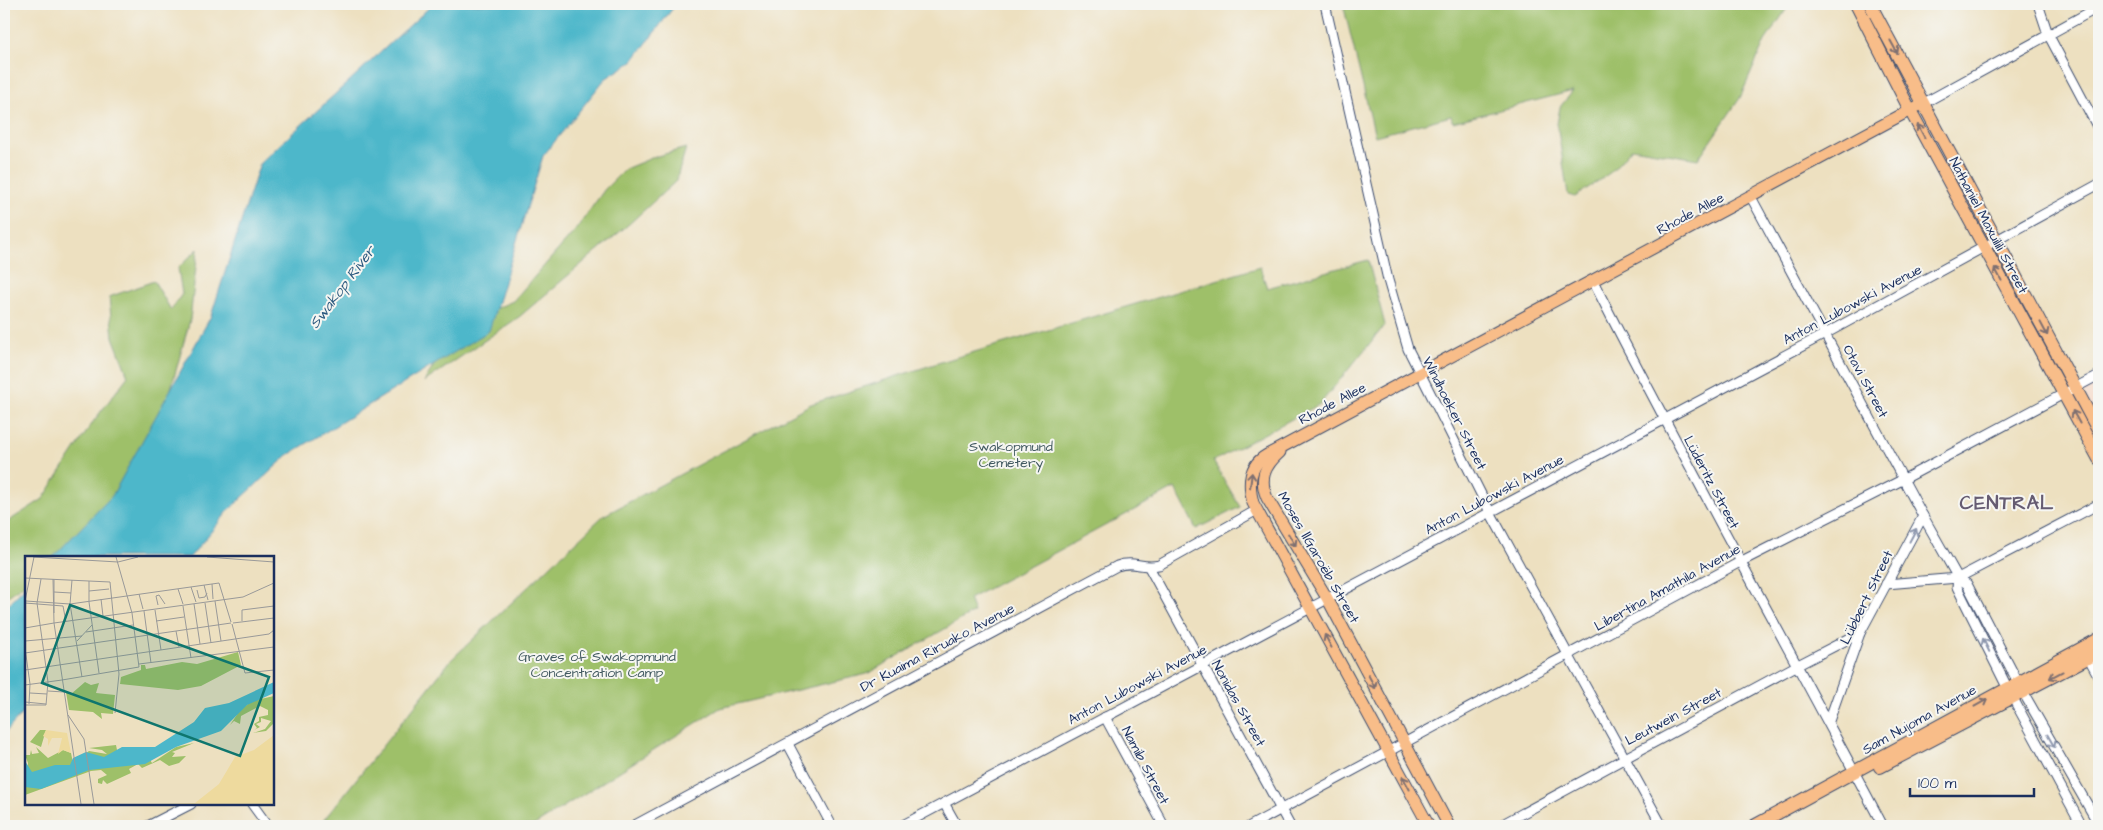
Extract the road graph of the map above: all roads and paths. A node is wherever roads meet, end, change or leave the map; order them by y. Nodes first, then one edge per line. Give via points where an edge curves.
1 (1325, 4) edge
2 (1856, 4) edge
3 (1870, 4) edge
4 (2038, 4) edge
5 (2099, 8) edge
6 (2048, 34) junction
7 (1924, 103) junction
8 (1910, 110) junction
9 (2099, 130) edge
10 (2099, 184) edge
11 (1751, 197) junction
12 (1997, 241) junction
13 (1984, 248) junction
14 (1593, 281) junction
15 (1825, 334) junction
16 (1418, 374) junction
17 (2099, 374) edge
18 (2075, 387) junction
19 (2063, 394) junction
20 (1663, 419) junction
21 (2099, 432) edge
22 (1293, 442) junction
23 (2099, 459) edge
24 (1904, 479) junction
25 (2099, 504) edge
26 (1257, 510) junction
27 (1490, 512) junction
28 (1922, 516) junction
29 (1740, 562) junction
30 (1149, 567) junction
31 (1958, 578) junction
32 (1886, 584) junction
33 (1327, 598) junction
34 (1310, 607) junction
35 (1860, 633) junction
36 (2099, 639) edge
37 (2090, 653) edge
38 (1568, 657) junction
39 (1202, 665) junction
40 (1796, 666) junction
41 (2099, 677) edge
42 (2015, 690) junction
43 (1105, 717) junction
44 (1828, 721) junction
45 (1405, 742) junction
46 (788, 744) junction
47 (1388, 751) junction
48 (1624, 758) junction
49 (1856, 775) junction
50 (944, 803) junction
51 (188, 805) edge
52 (253, 805) edge
53 (1281, 809) junction
54 (2099, 825) edge
55 (148, 826) edge
56 (268, 826) edge
57 (633, 826) edge
58 (832, 826) edge
59 (901, 826) edge
60 (957, 826) edge
61 (1164, 826) edge
62 (1250, 826) edge
63 (1290, 826) edge
64 (1429, 826) edge
65 (1449, 826) edge
66 (1499, 826) edge
67 (1662, 826) edge
68 (1754, 826) edge
69 (1771, 826) edge
70 (1883, 826) edge
71 (2082, 826) edge

1 - 16 street, Windhoeker Street via 1388,280
2 - 8 highway, Nathaniel Maxuilili Street
3 -> 7 highway, Nathaniel Maxuilili Street
4 - 6 street
5 - 6 street, Rhode Allee
6 - 7 street, Rhode Allee
6 - 9 street
7 - 8 main road, Rhode Allee
7 - 12 highway, Nathaniel Maxuilili Street
8 - 11 main road, Rhode Allee
13 -> 8 highway, Nathaniel Maxuilili Street
10 - 12 street, Anton Lubowski Avenue
11 - 14 main road, Rhode Allee
11 - 15 street, Otavi Street
12 - 13 street, Anton Lubowski Avenue
12 -> 18 highway, Nathaniel Maxuilili Street
13 - 15 street, Anton Lubowski Avenue
19 -> 13 highway, Nathaniel Maxuilili Street
14 - 16 main road, Rhode Allee
14 - 20 street, Lüderitz Street
15 - 20 street, Anton Lubowski Avenue
15 - 24 street, Otavi Street
16 - 22 main road, Rhode Allee
16 - 27 street, Windhoeker Street
17 - 18 street, Libertina Amathila Avenue
18 - 19 street, Libertina Amathila Avenue
18 - 21 highway, Nathaniel Maxuilili Street
23 -> 19 highway, Nathaniel Maxuilili Street
19 - 24 street, Libertina Amathila Avenue
20 - 27 street, Anton Lubowski Avenue
20 - 29 street, Lüderitz Street
26 -> 22 main road via 1250,485 1252,471 1262,458
22 -> 33 main road, Moses ǁGaroëb Street via 1267,466 1262,476 1263,488
24 - 28 street, Otavi Street
24 - 29 street, Libertina Amathila Avenue
25 - 31 street
26 - 30 street, Dr Kuaima Riruako Avenue via 1166,563
26 - 34 main road
27 - 33 street, Anton Lubowski Avenue
27 - 38 street, Windhoeker Street
28 - 31 street, Otavi Street
32 -> 28 street, Lübbert Street
29 - 38 street, Libertina Amathila Avenue
29 - 40 street, Lüderitz Street
30 - 39 street, Nonidas Street
30 - 46 street, Dr Kuaima Riruako Avenue via 1130,562 1117,566
31 - 32 street
31 - 42 street, Otavi Street via 1957,587
32 - 35 street, Lübbert Street
33 - 34 street, Anton Lubowski Avenue
33 -> 45 main road, Moses ǁGaroëb Street
34 - 39 street, Anton Lubowski Avenue
47 -> 34 main road
35 - 40 street, Leutwein Street
35 - 44 street, Lübbert Street
36 - 37 highway, Sam Nujoma Avenue
37 - 41 street
37 - 42 highway, Sam Nujoma Avenue
38 - 45 street, Libertina Amathila Avenue
38 - 48 street, Windhoeker Street
39 - 43 street, Anton Lubowski Avenue
39 - 53 street, Nonidas Street
40 - 44 street, Lüderitz Street
40 - 48 street, Leutwein Street
42 - 49 highway, Sam Nujoma Avenue
42 -> 54 street, Otavi Street
42 - 71 street, Otavi Street
43 - 50 street, Anton Lubowski Avenue
43 - 61 street, Namib Street
44 - 49 street, Lüderitz Street
45 - 47 street, Libertina Amathila Avenue
45 - 65 main road, Moses ǁGaroëb Street
46 - 57 street, Dr Kuaima Riruako Avenue
46 - 58 street
47 - 53 street, Libertina Amathila Avenue
64 -> 47 main road
48 - 66 street, Leutwein Street
48 - 67 street, Windhoeker Street
49 - 68 highway, Sam Nujoma Avenue
49 - 69 highway, Sam Nujoma Avenue
49 - 70 street, Lüderitz Street
50 - 59 street, Anton Lubowski Avenue
50 - 60 street
51 - 55 street
52 - 56 street
53 - 62 street, Libertina Amathila Avenue
53 - 63 street, Nonidas Street

